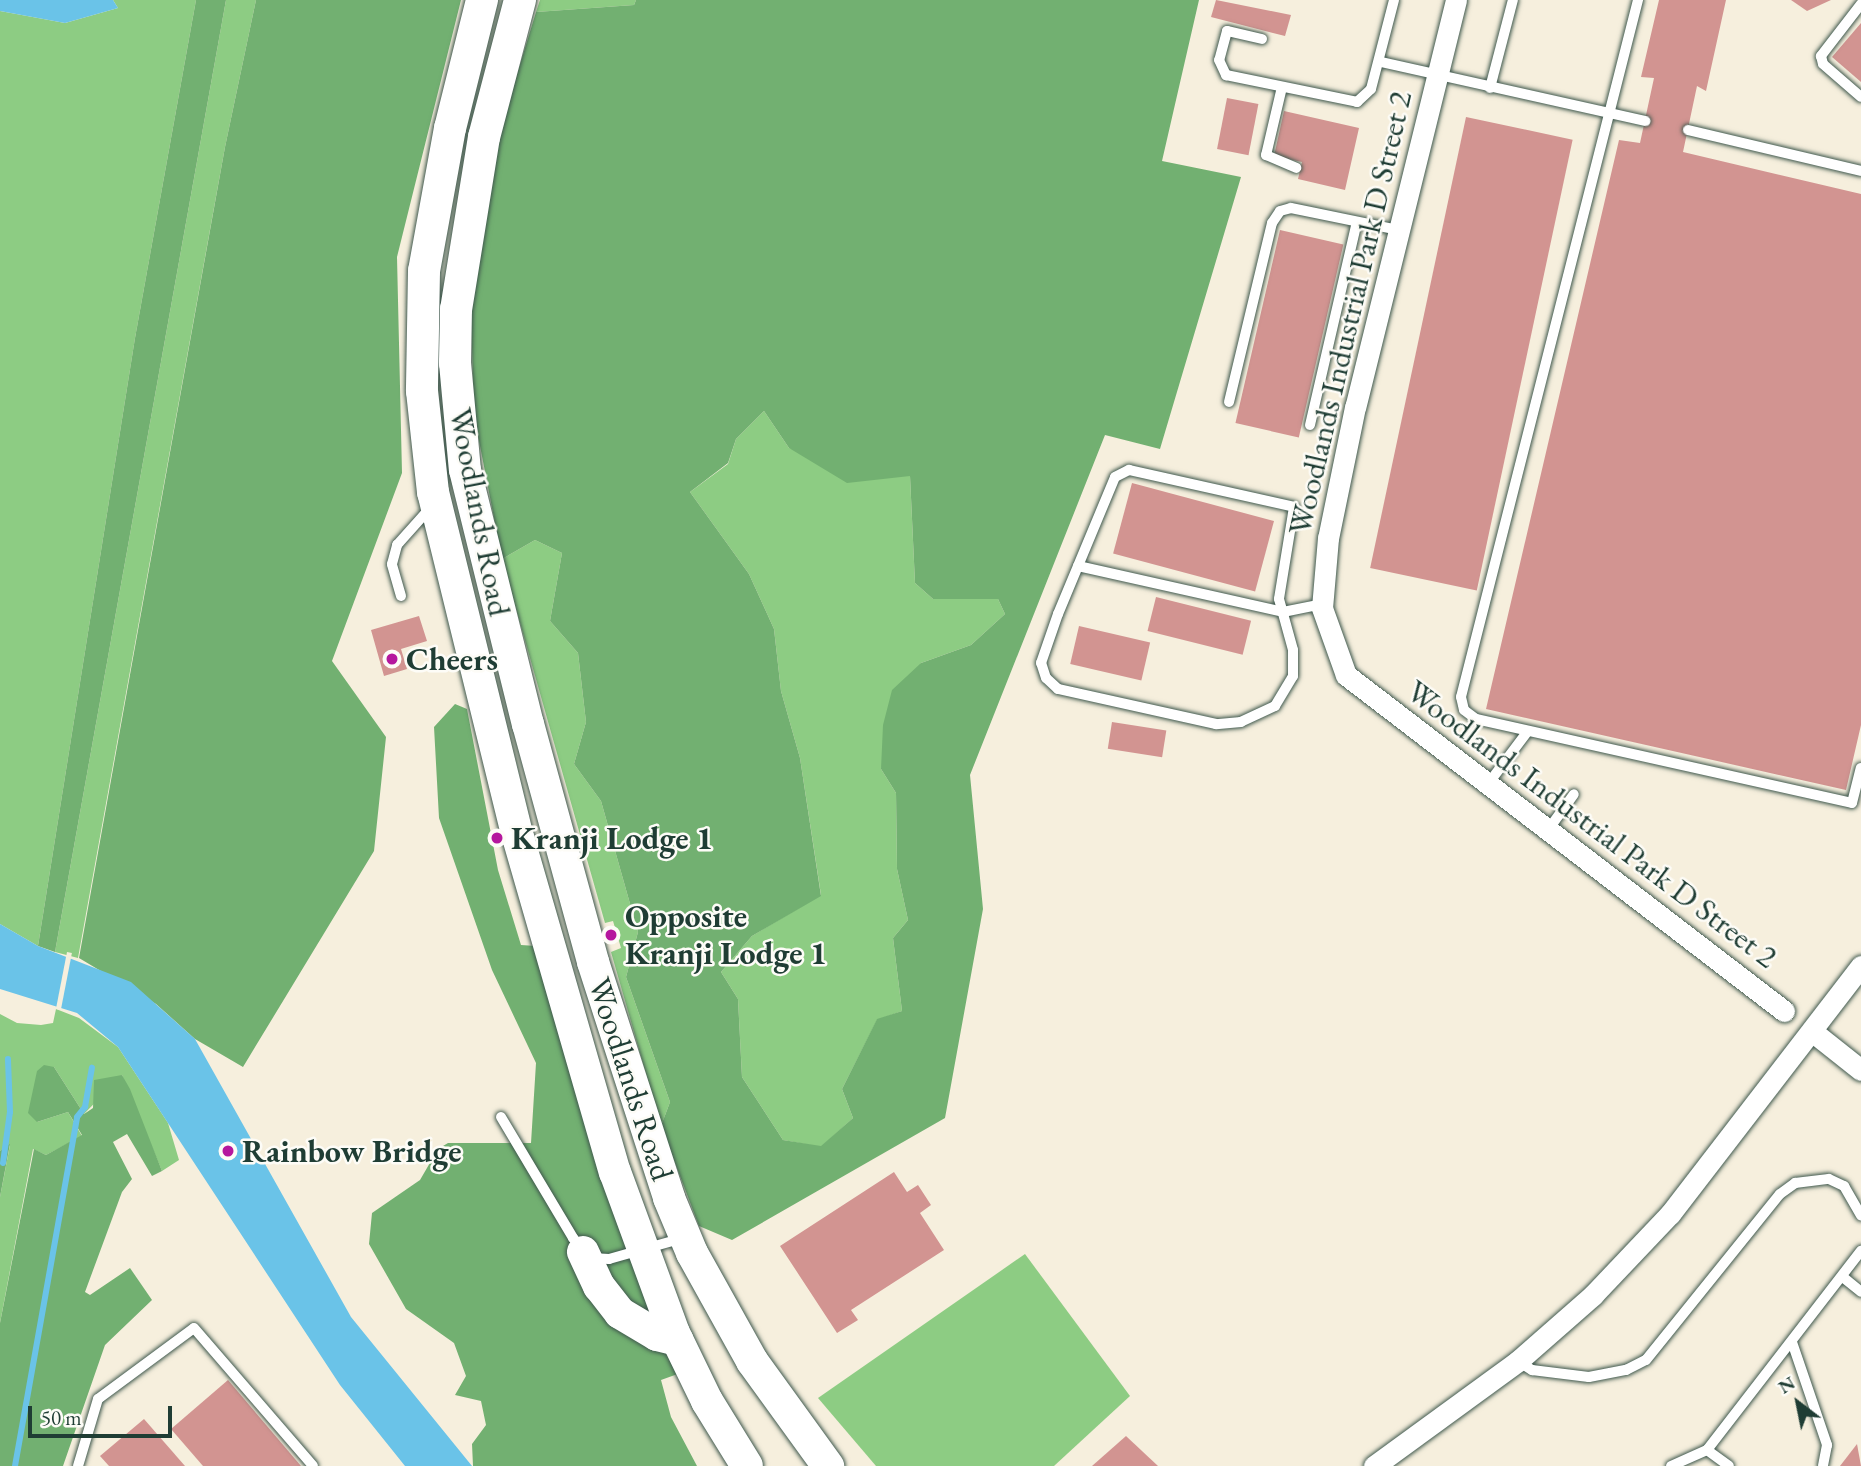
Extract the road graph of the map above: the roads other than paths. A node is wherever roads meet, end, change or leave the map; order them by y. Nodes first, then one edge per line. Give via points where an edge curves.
1 (482, 0) edge
2 (520, 0) edge
3 (1394, 0) edge
4 (1456, 0) edge
5 (1513, 0) edge
6 (1638, 0) edge
7 (1861, 4) edge
8 (1262, 38) dead end
9 (1381, 62) junction
10 (1437, 76) junction
11 (1282, 87) junction
12 (1490, 88) junction
13 (1861, 97) edge
14 (1610, 113) junction
15 (1645, 121) dead end
16 (1688, 130) dead end
17 (1296, 168) dead end
18 (1861, 171) edge
19 (1357, 222) junction
20 (1398, 230) junction
21 (1229, 402) dead end
22 (1310, 425) dead end
23 (435, 502) junction
24 (1078, 566) junction
25 (401, 596) dead end
26 (1323, 604) junction
27 (1283, 612) junction
28 (1528, 731) junction
29 (1861, 768) edge
30 (1488, 784) junction
31 (1574, 794) dead end
32 (1548, 830) junction
33 (1861, 966) edge
34 (1784, 1011) dead end
35 (1813, 1032) junction
36 (1861, 1070) edge
37 (502, 1117) dead end
38 (1861, 1215) edge
39 (686, 1237) junction
40 (640, 1249) junction
41 (1861, 1251) edge
42 (583, 1252) junction
43 (1844, 1278) junction
44 (1861, 1292) edge
45 (677, 1340) junction
46 (1792, 1342) junction
47 (1518, 1361) junction
48 (1707, 1450) junction
49 (78, 1466) edge
50 (313, 1466) edge
51 (747, 1466) edge
52 (828, 1466) edge
53 (1374, 1466) edge
54 (1671, 1466) edge
55 (1729, 1466) edge
56 (1823, 1466) edge

1 - 23 main road, Woodlands Road via 450,128 424,271 422,391
2 - 39 main road, Woodlands Road via 484,137 456,309 454,363 466,470 593,962
3 - 9 lane
4 - 10 street, Woodlands Industrial Park D Street 2
5 - 12 lane
6 - 14 lane
7 - 13 lane via 1821,56 1823,64
8 - 11 lane via 1227,31 1221,69 1226,75
9 - 10 lane
9 - 11 lane via 1371,89 1357,102
10 - 12 lane
10 - 20 street, Woodlands Industrial Park D Street 2
11 - 17 lane via 1266,155
12 - 14 lane
14 - 15 lane
14 - 28 lane via 1461,697 1464,710 1476,719
16 - 18 lane
19 - 20 lane
19 - 21 lane via 1291,208 1280,211 1272,223
19 - 22 lane
20 - 26 street, Woodlands Industrial Park D Street 2 via 1328,538
23 - 25 lane via 397,545 392,564
23 - 40 main road, Woodlands Road via 518,837 592,1101
24 - 27 lane
24 - 27 lane via 1115,477 1129,470 1294,507 1279,599
24 - 27 lane via 1041,663 1046,678 1058,689 1216,723 1241,722 1275,706 1293,676 1293,650
26 - 27 lane
26 - 30 street, Woodlands Industrial Park D Street 2 via 1346,675
28 - 29 lane via 1852,803
28 - 30 lane
30 - 32 street, Woodlands Industrial Park D Street 2
31 - 32 lane
32 - 34 street, Woodlands Industrial Park D Street 2
33 - 35 street
35 - 36 street
35 - 47 street via 1670,1214 1593,1295
37 - 42 lane
38 - 47 lane via 1844,1186 1829,1179 1795,1183 1780,1194 1646,1360 1626,1370 1589,1377 1549,1374
39 - 40 lane
39 - 52 main road, Woodlands Road via 752,1361
40 - 42 lane via 600,1260
40 - 45 main road, Woodlands Road
41 - 43 lane
42 - 45 main road via 599,1286 620,1313 657,1335
43 - 44 lane
43 - 46 lane
45 - 51 main road, Woodlands Road
46 - 48 lane
46 - 56 lane via 1827,1445
47 - 53 street
48 - 54 lane
48 - 55 lane
49 - 50 lane via 98,1399 194,1328

